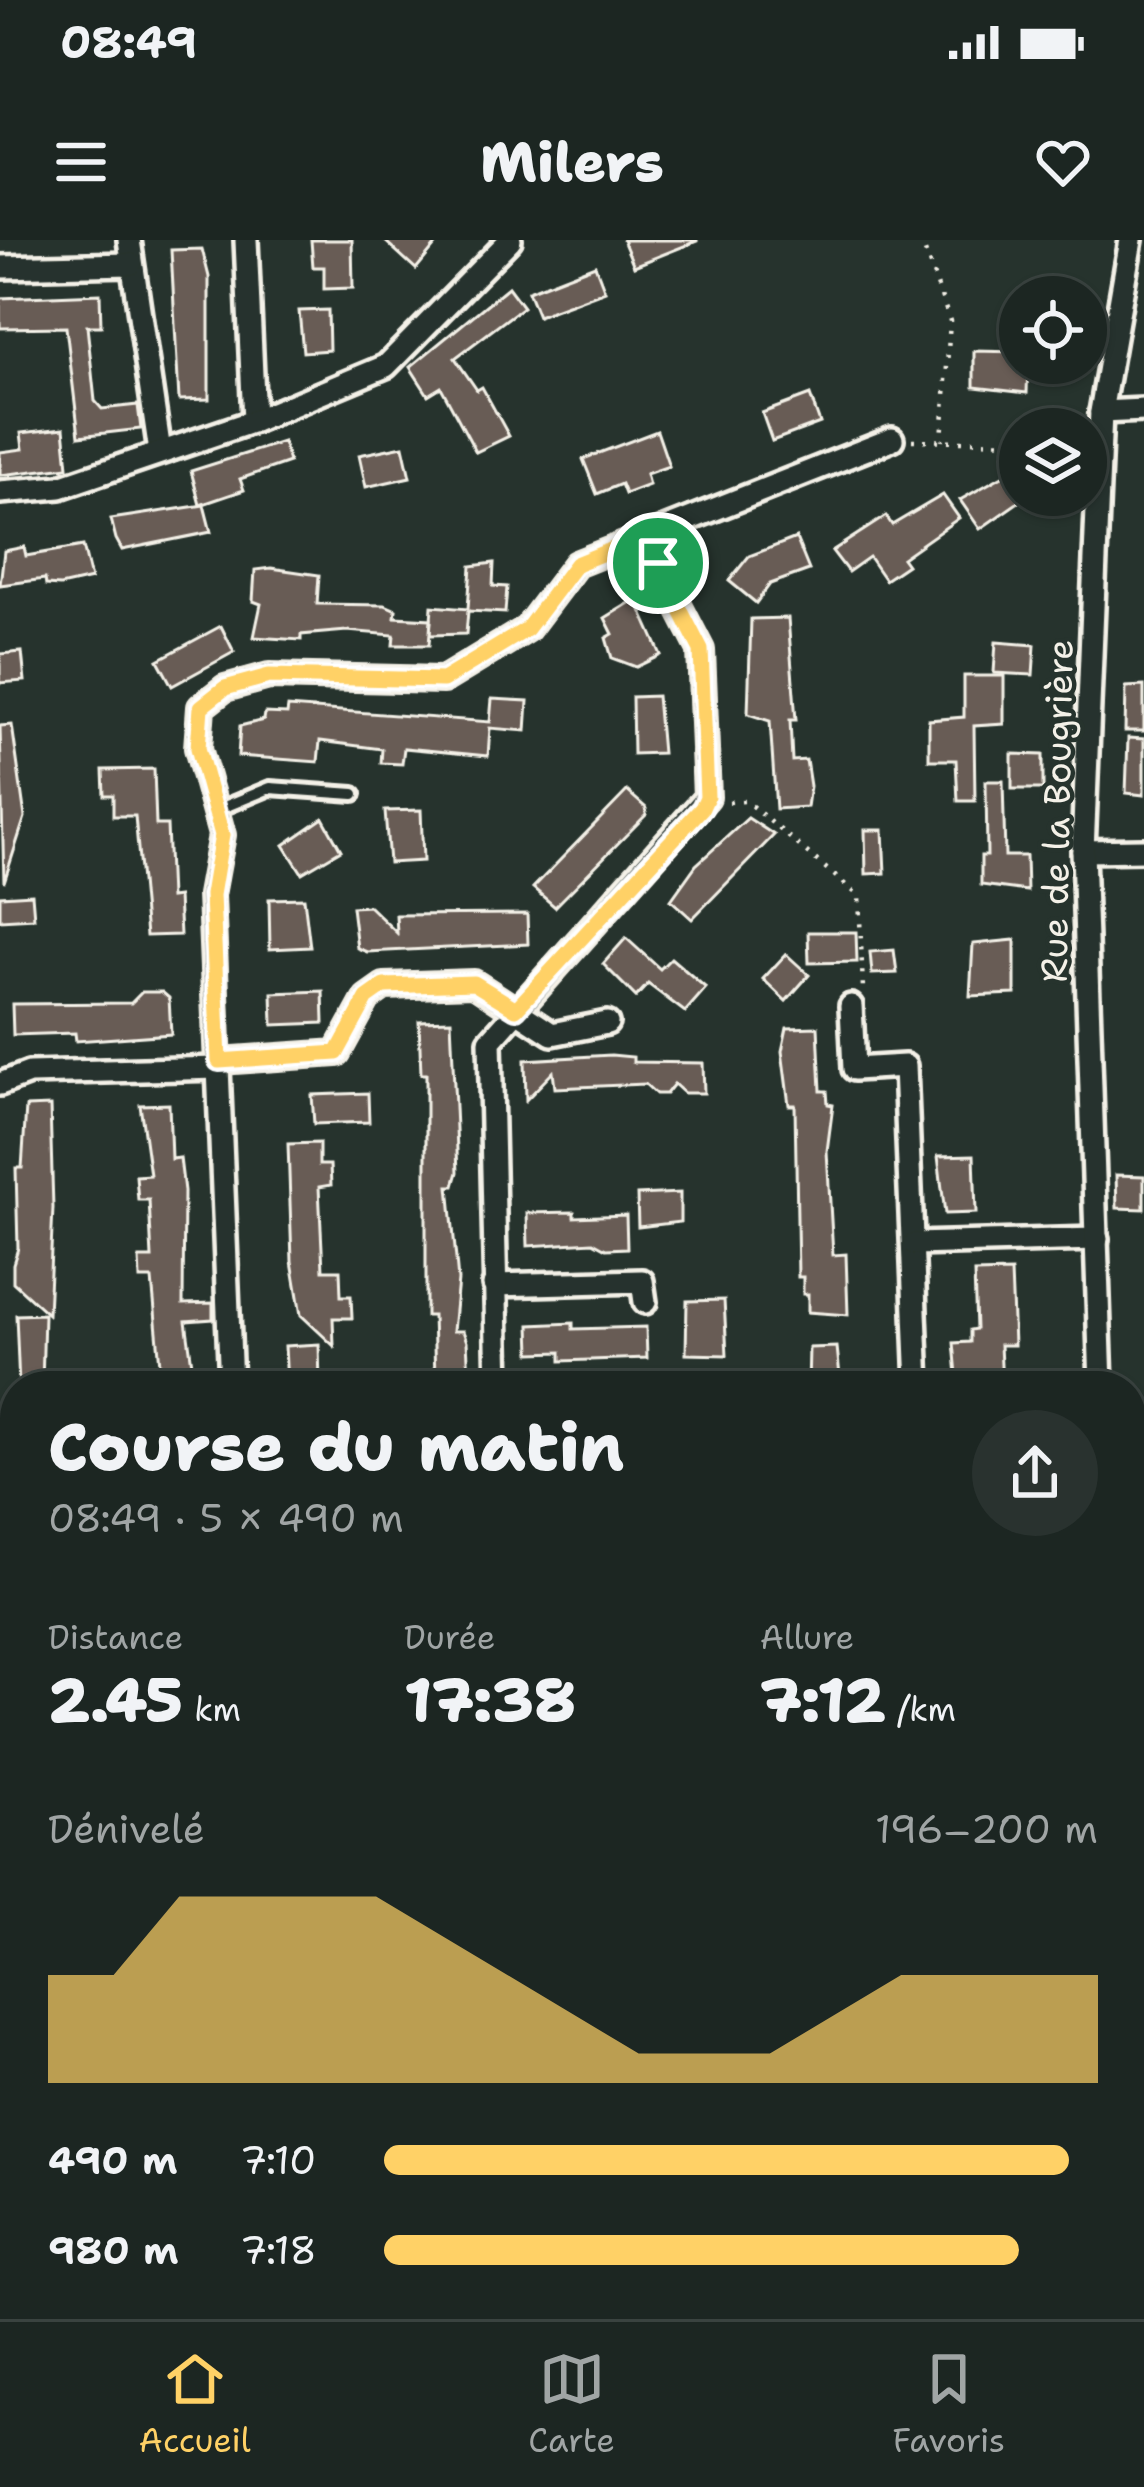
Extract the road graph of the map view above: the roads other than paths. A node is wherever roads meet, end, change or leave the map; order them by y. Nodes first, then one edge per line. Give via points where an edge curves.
1 (129, 240) edge
2 (246, 240) edge
3 (510, 240) edge
4 (1131, 240) edge
5 (131, 264) junction
6 (0, 267) edge
7 (1102, 408) edge
8 (1144, 410) edge
9 (1107, 412) edge
10 (254, 421) junction
11 (892, 439) road end
12 (160, 452) junction
13 (0, 493) edge
14 (1097, 516) edge
15 (643, 537) junction
16 (354, 794) dead end
17 (217, 810) junction
18 (1144, 850) edge
19 (1083, 851) junction
20 (851, 1006) road end
21 (516, 1009) junction
22 (607, 1023) dead end
23 (219, 1065) junction
24 (0, 1084) edge
25 (1097, 1238) junction
26 (914, 1244) junction
27 (494, 1285) junction
28 (645, 1301) dead end
29 (230, 1371) edge
30 (497, 1371) edge
31 (918, 1371) edge
32 (1101, 1371) edge

1 - 5 street
2 - 10 street
3 - 10 street via 386,366
4 - 7 street, Rue de la Bougrière
5 - 6 street
5 - 12 street
8 - 9 street
10 - 12 street
11 - 15 street
12 - 13 street via 60,487
14 - 19 street, Rue de la Bougrière
15 - 17 street via 576,564 527,629 443,680 269,676 225,688 201,707 196,728
15 - 21 street via 701,650 705,803
16 - 17 lane via 270,788
17 - 23 street
18 - 19 street
19 - 25 street, Rue de la Bougrière
20 - 26 street via 854,1069 905,1066
21 - 22 street via 552,1034
21 - 23 street via 474,983 384,986 367,998 337,1053
21 - 27 street via 490,1041
23 - 24 street via 29,1073
23 - 29 street
25 - 26 street
25 - 32 street, Rue de la Bougrière
26 - 31 street
27 - 28 street via 642,1281
27 - 30 street

